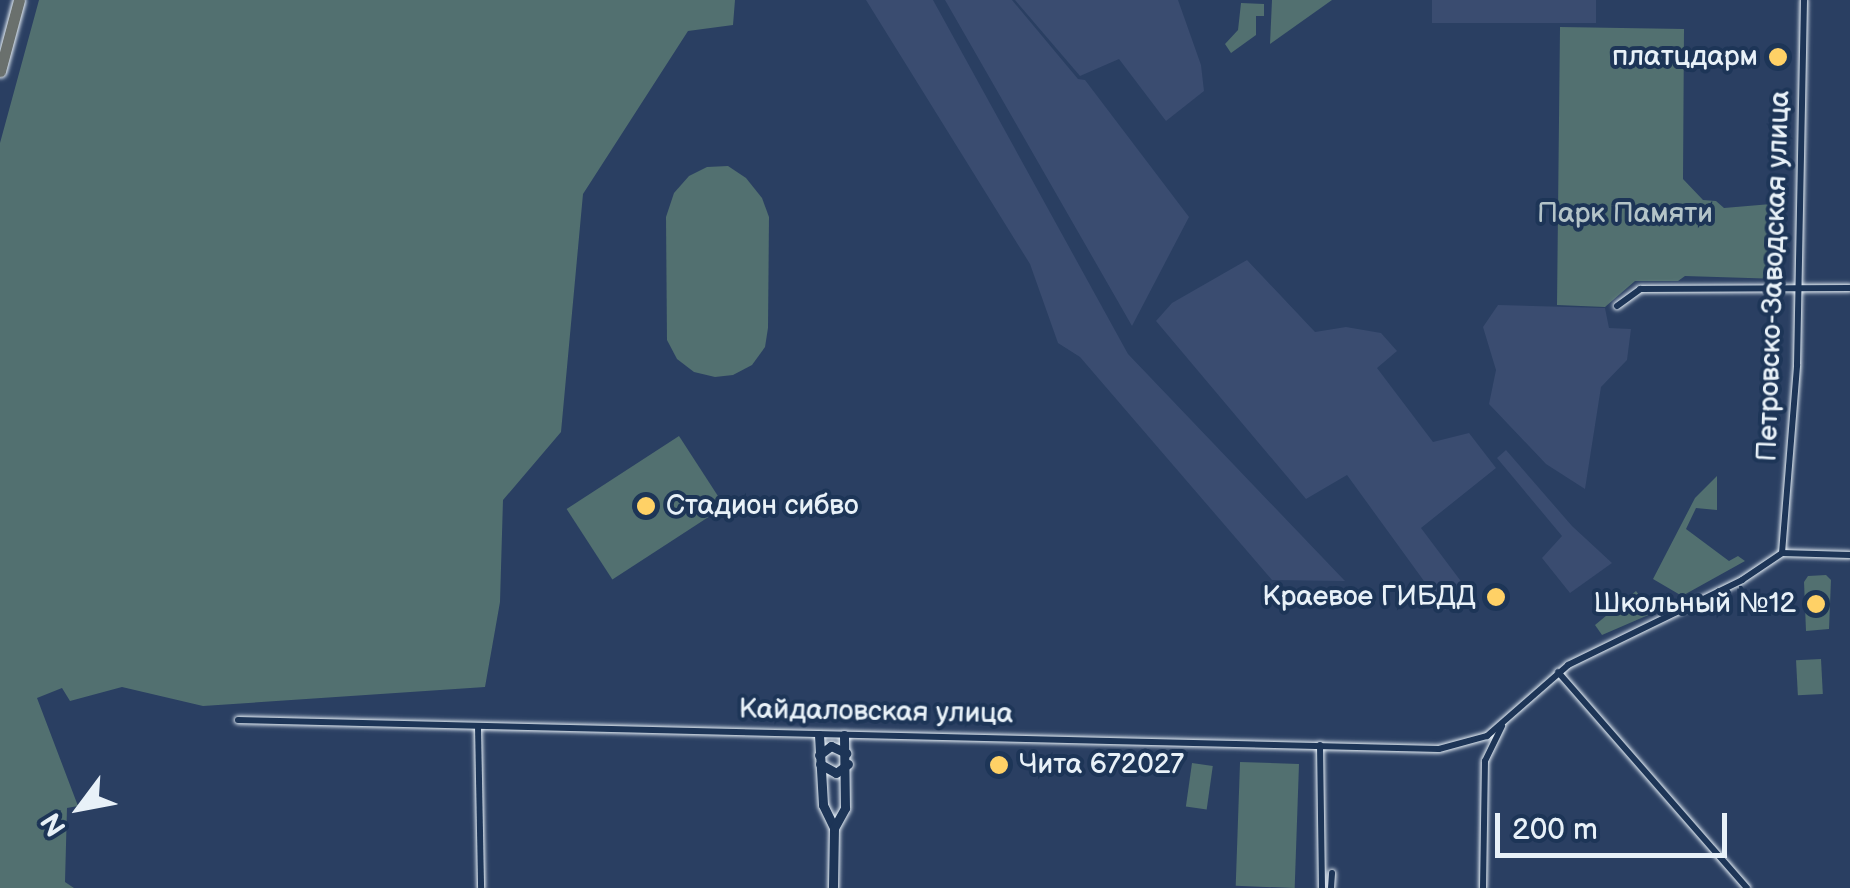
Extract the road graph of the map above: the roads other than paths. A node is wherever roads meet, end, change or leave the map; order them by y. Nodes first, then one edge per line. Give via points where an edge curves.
1 (20, 0) edge
2 (1804, 0) edge
3 (0, 71) edge
4 (1799, 288) junction
5 (1850, 288) edge
6 (1617, 306) dead end
7 (1782, 553) junction
8 (1850, 555) edge
9 (1558, 672) junction
10 (238, 720) dead end
11 (1505, 721) junction
12 (478, 727) junction
13 (844, 734) junction
14 (820, 735) junction
15 (1320, 745) junction
16 (819, 759) junction
17 (848, 760) junction
18 (834, 828) junction
19 (1332, 873) dead end
20 (480, 888) edge
21 (833, 888) edge
22 (1322, 888) edge
23 (1331, 888) edge
24 (1484, 888) edge
25 (1747, 888) edge

1 - 3 highway
2 - 4 street, Петровско-Заводская улица
4 - 5 street
4 - 6 street via 1640,290
4 - 7 street, Петровско-Заводская улица
7 - 8 street
7 - 9 street via 1742,580
9 - 11 street
9 - 25 street
10 - 12 street, Кайдаловская улица
11 - 15 street, Кайдаловская улица via 1476,742 1439,749
11 - 24 street via 1485,761
12 - 14 street, Кайдаловская улица
12 - 20 street
13 - 14 street, Кайдаловская улица
13 - 15 street, Кайдаловская улица
13 - 17 street
14 - 16 street
15 - 22 street
16 - 17 street via 831,746
16 - 17 street via 836,773
16 - 18 street
17 - 18 street via 845,808
18 - 21 street
19 - 23 street

